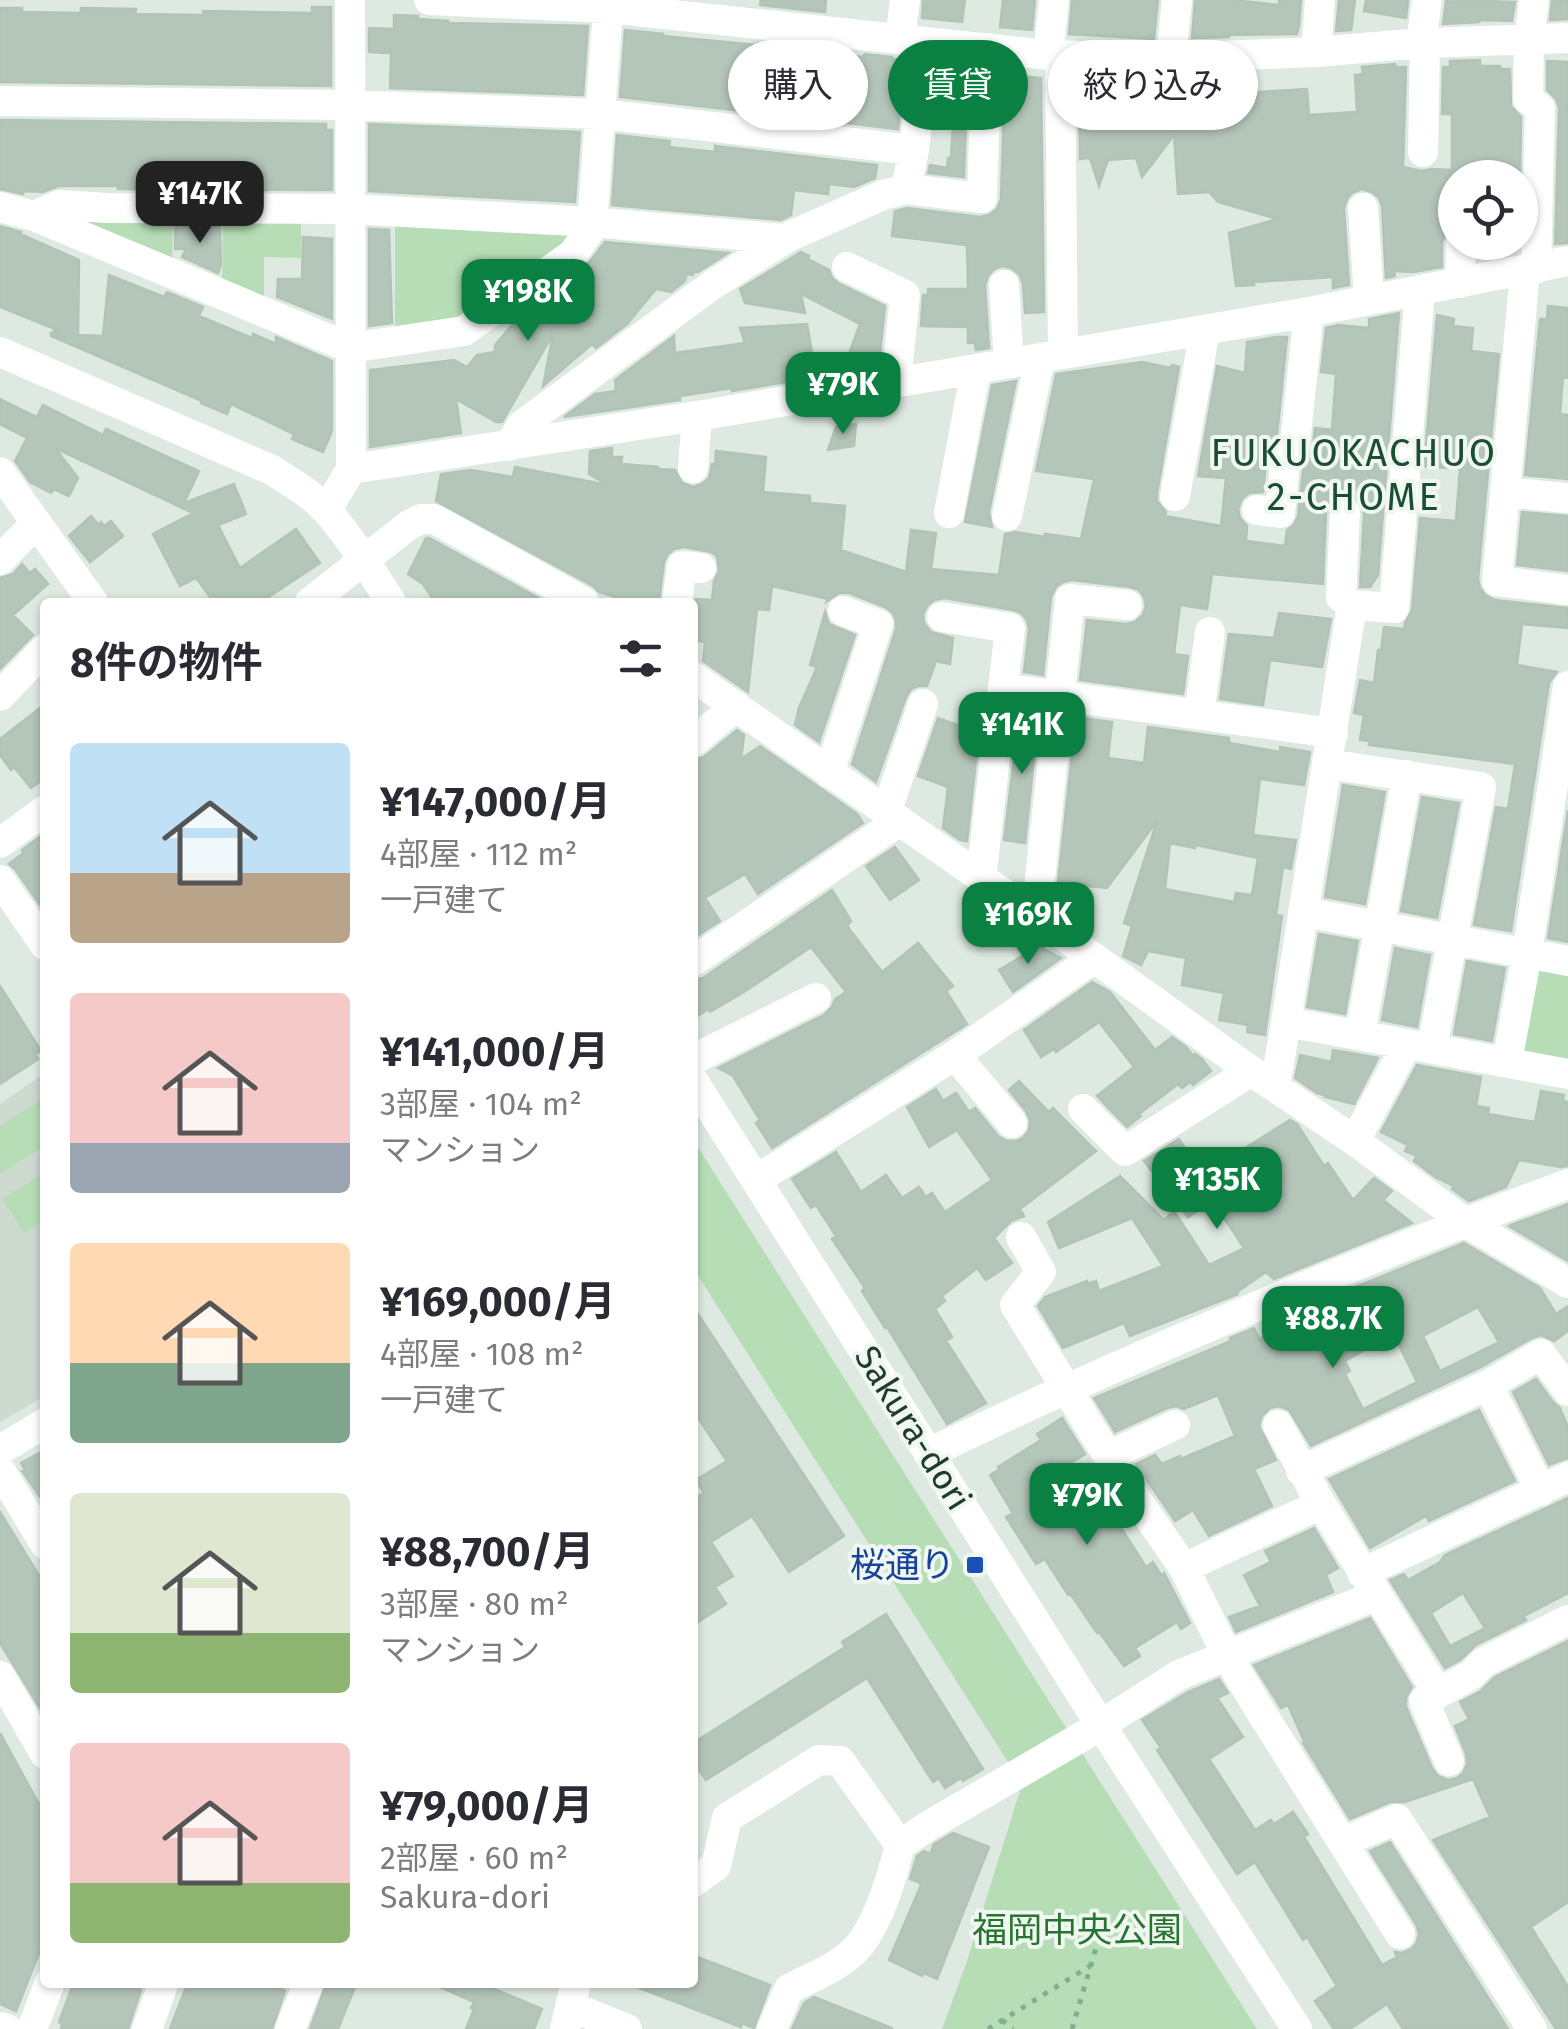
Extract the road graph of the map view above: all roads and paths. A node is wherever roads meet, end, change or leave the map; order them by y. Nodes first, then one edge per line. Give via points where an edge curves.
1 (350, 0) edge
2 (429, 0) edge
3 (905, 0) edge
4 (1054, 0) edge
5 (1177, 0) edge
6 (1320, 0) edge
7 (1427, 0) edge
8 (1534, 0) edge
9 (540, 2) edge
10 (608, 8) junction
11 (680, 8) edge
12 (1568, 38) edge
13 (1529, 39) junction
14 (900, 40) edge
15 (914, 40) edge
16 (1054, 40) edge
17 (1173, 40) edge
18 (1423, 43) junction
19 (1316, 52) junction
20 (1258, 54) edge
21 (0, 100) edge
22 (348, 105) junction
23 (601, 114) junction
24 (914, 130) edge
25 (984, 130) edge
26 (1050, 130) edge
27 (914, 150) junction
28 (1423, 152) dead end
29 (906, 190) junction
30 (0, 207) edge
31 (1363, 208) dead end
32 (350, 209) junction
33 (34, 216) junction
34 (592, 222) junction
35 (785, 239) junction
36 (1461, 260) edge
37 (1568, 262) edge
38 (847, 267) dead end
39 (1530, 270) junction
40 (1460, 282) junction
41 (1004, 284) dead end
42 (1420, 290) junction
43 (1369, 299) junction
44 (1309, 312) junction
45 (1205, 330) junction
46 (350, 348) junction
47 (0, 352) edge
48 (1037, 359) junction
49 (976, 369) junction
50 (896, 382) junction
51 (697, 416) junction
52 (509, 446) junction
53 (694, 468) dead end
54 (351, 469) junction
55 (0, 472) edge
56 (1505, 492) junction
57 (1175, 496) dead end
58 (1568, 498) edge
59 (326, 510) junction
60 (1257, 510) dead end
61 (948, 513) dead end
62 (1344, 513) dead end
63 (1007, 516) dead end
64 (36, 523) junction
65 (0, 560) edge
66 (365, 561) junction
67 (701, 568) dead end
68 (1568, 590) edge
69 (88, 598) edge
70 (315, 598) edge
71 (388, 598) edge
72 (577, 598) edge
73 (678, 598) edge
74 (1128, 605) dead end
75 (1352, 605) junction
76 (843, 611) dead end
77 (942, 617) dead end
78 (1210, 632) dead end
79 (40, 654) edge
80 (698, 680) edge
81 (1568, 686) edge
82 (1003, 688) junction
83 (0, 696) edge
84 (1058, 696) junction
85 (924, 704) dead end
86 (736, 706) junction
87 (1198, 716) junction
88 (698, 738) edge
89 (1330, 748) junction
90 (829, 773) junction
91 (1407, 776) junction
92 (40, 816) edge
93 (892, 817) junction
94 (0, 843) edge
95 (981, 879) junction
96 (0, 880) edge
97 (1304, 912) junction
98 (1036, 916) junction
99 (1382, 926) junction
100 (40, 938) edge
101 (1451, 939) junction
102 (1527, 954) junction
103 (698, 958) edge
104 (1094, 958) junction
105 (1568, 961) edge
106 (816, 998) dead end
107 (1286, 1022) junction
108 (1360, 1035) junction
109 (1420, 1046) junction
110 (955, 1055) junction
111 (698, 1057) edge
112 (1507, 1062) junction
113 (1568, 1074) edge
114 (1263, 1078) junction
115 (698, 1088) edge
116 (1083, 1109) dead end
117 (1012, 1124) dead end
118 (1355, 1141) junction
119 (756, 1180) junction
120 (1568, 1184) edge
121 (1465, 1222) junction
122 (1021, 1237) dead end
123 (1568, 1283) edge
124 (1488, 1384) junction
125 (1066, 1389) junction
126 (1568, 1391) edge
127 (1278, 1424) dead end
128 (40, 1426) edge
129 (1175, 1426) dead end
130 (0, 1450) edge
131 (928, 1453) junction
132 (1108, 1456) junction
133 (0, 1470) edge
134 (1302, 1471) junction
135 (1555, 1484) edge
136 (1321, 1504) junction
137 (40, 1524) edge
138 (1184, 1568) junction
139 (1370, 1584) junction
140 (1568, 1620) edge
141 (1228, 1657) junction
142 (0, 1676) edge
143 (1438, 1693) junction
144 (1100, 1724) junction
145 (40, 1745) edge
146 (1449, 1760) dead end
147 (1343, 1842) junction
148 (900, 1845) junction
149 (698, 1879) edge
150 (1104, 1921) dead end
151 (1400, 1934) dead end
152 (1090, 1966) junction
153 (48, 1988) edge
154 (162, 1988) edge
155 (307, 1988) edge
156 (571, 2006) edge
157 (1002, 2020) junction
158 (32, 2029) edge
159 (147, 2029) edge
160 (290, 2029) edge
161 (627, 2029) edge
162 (772, 2029) edge
163 (988, 2029) edge
164 (1013, 2029) edge
165 (1072, 2029) edge
166 (1297, 2029) edge
167 (1532, 2029) edge

1 - 22 street
2 - 9 street
3 - 15 street
4 - 16 street
5 - 17 street
6 - 19 street
7 - 18 street
8 - 13 street
9 - 10 street
10 - 11 street
10 - 23 street
11 - 14 street
12 - 13 street
13 - 18 street
13 - 39 street via 1528,99 1540,108
18 - 19 street
18 - 28 street
19 - 20 street
21 - 22 street
22 - 23 street
22 - 32 street
23 - 27 street
23 - 34 street
24 - 27 street
25 - 29 street via 982,198
26 - 48 street
27 - 29 street
29 - 35 street
30 - 33 street
31 - 43 street
32 - 33 street via 59,205
32 - 34 street
32 - 46 street
33 - 46 street
34 - 35 street
34 - 46 street via 573,254 464,331
35 - 52 street via 522,425
36 - 40 street
37 - 39 street
38 - 50 street via 905,295
39 - 40 street
39 - 56 street
40 - 42 street
41 - 48 street
42 - 43 street
42 - 75 street via 1394,608
43 - 44 street
44 - 45 street
44 - 60 street via 1280,513
45 - 48 street
45 - 57 street
46 - 54 street
47 - 59 street via 272,470
48 - 49 street
48 - 63 street
49 - 50 street
49 - 61 street
50 - 51 street
51 - 52 street
51 - 53 street
52 - 54 street
54 - 59 street
55 - 64 street
56 - 58 street
56 - 68 street via 1497,581
59 - 66 street
62 - 75 street via 1341,598
64 - 65 street
64 - 69 street
66 - 70 street
66 - 71 street
66 - 72 street via 408,525 434,519
67 - 73 street via 682,566
74 - 84 street via 1070,598
75 - 89 street
76 - 90 street via 878,624
77 - 82 street via 1010,628
78 - 87 street
79 - 83 street
80 - 86 street
81 - 102 street
82 - 84 street
82 - 95 street
84 - 87 street
84 - 98 street
85 - 93 street
86 - 88 street
86 - 90 street
87 - 89 street
89 - 91 street
89 - 97 street
90 - 93 street
91 - 99 street
91 - 101 street via 1481,786
92 - 94 street
93 - 95 street
93 - 103 street
95 - 98 street
96 - 100 street
97 - 99 street
97 - 107 street
98 - 104 street
99 - 101 street
99 - 108 street
101 - 102 street
101 - 109 street
102 - 105 street
102 - 112 street
104 - 110 street
104 - 114 street
106 - 111 street
107 - 108 street
107 - 114 street
108 - 109 street
109 - 112 street
109 - 118 street
110 - 117 street
110 - 119 street
112 - 113 street
114 - 116 street via 1125,1151
114 - 118 street
115 - 119 street, Sakura-dori
118 - 121 street
119 - 131 street, Sakura-dori
120 - 121 street
121 - 123 street
121 - 125 street
122 - 125 street via 1041,1272 1014,1305
124 - 126 street via 1541,1354
124 - 134 street
124 - 135 street
125 - 131 street
125 - 132 street
127 - 134 street
128 - 130 street
129 - 132 street
131 - 144 street, Sakura-dori
132 - 138 street
133 - 137 street
134 - 136 street
135 - 139 street
136 - 138 street
136 - 139 street
138 - 141 street
139 - 141 street
139 - 143 street
140 - 143 street
141 - 144 street via 1179,1675
141 - 147 street
142 - 145 street
143 - 146 street via 1424,1701
144 - 148 street
144 - 166 street, Sakura-dori
147 - 151 street
147 - 167 street via 1397,1818
148 - 149 street via 840,1762 819,1760 727,1818 716,1866
148 - 162 street via 856,1949 789,1989
150 - 152 path
152 - 157 path
152 - 165 path
153 - 158 street
154 - 159 street
155 - 160 street
156 - 161 street
157 - 163 path
157 - 164 path

